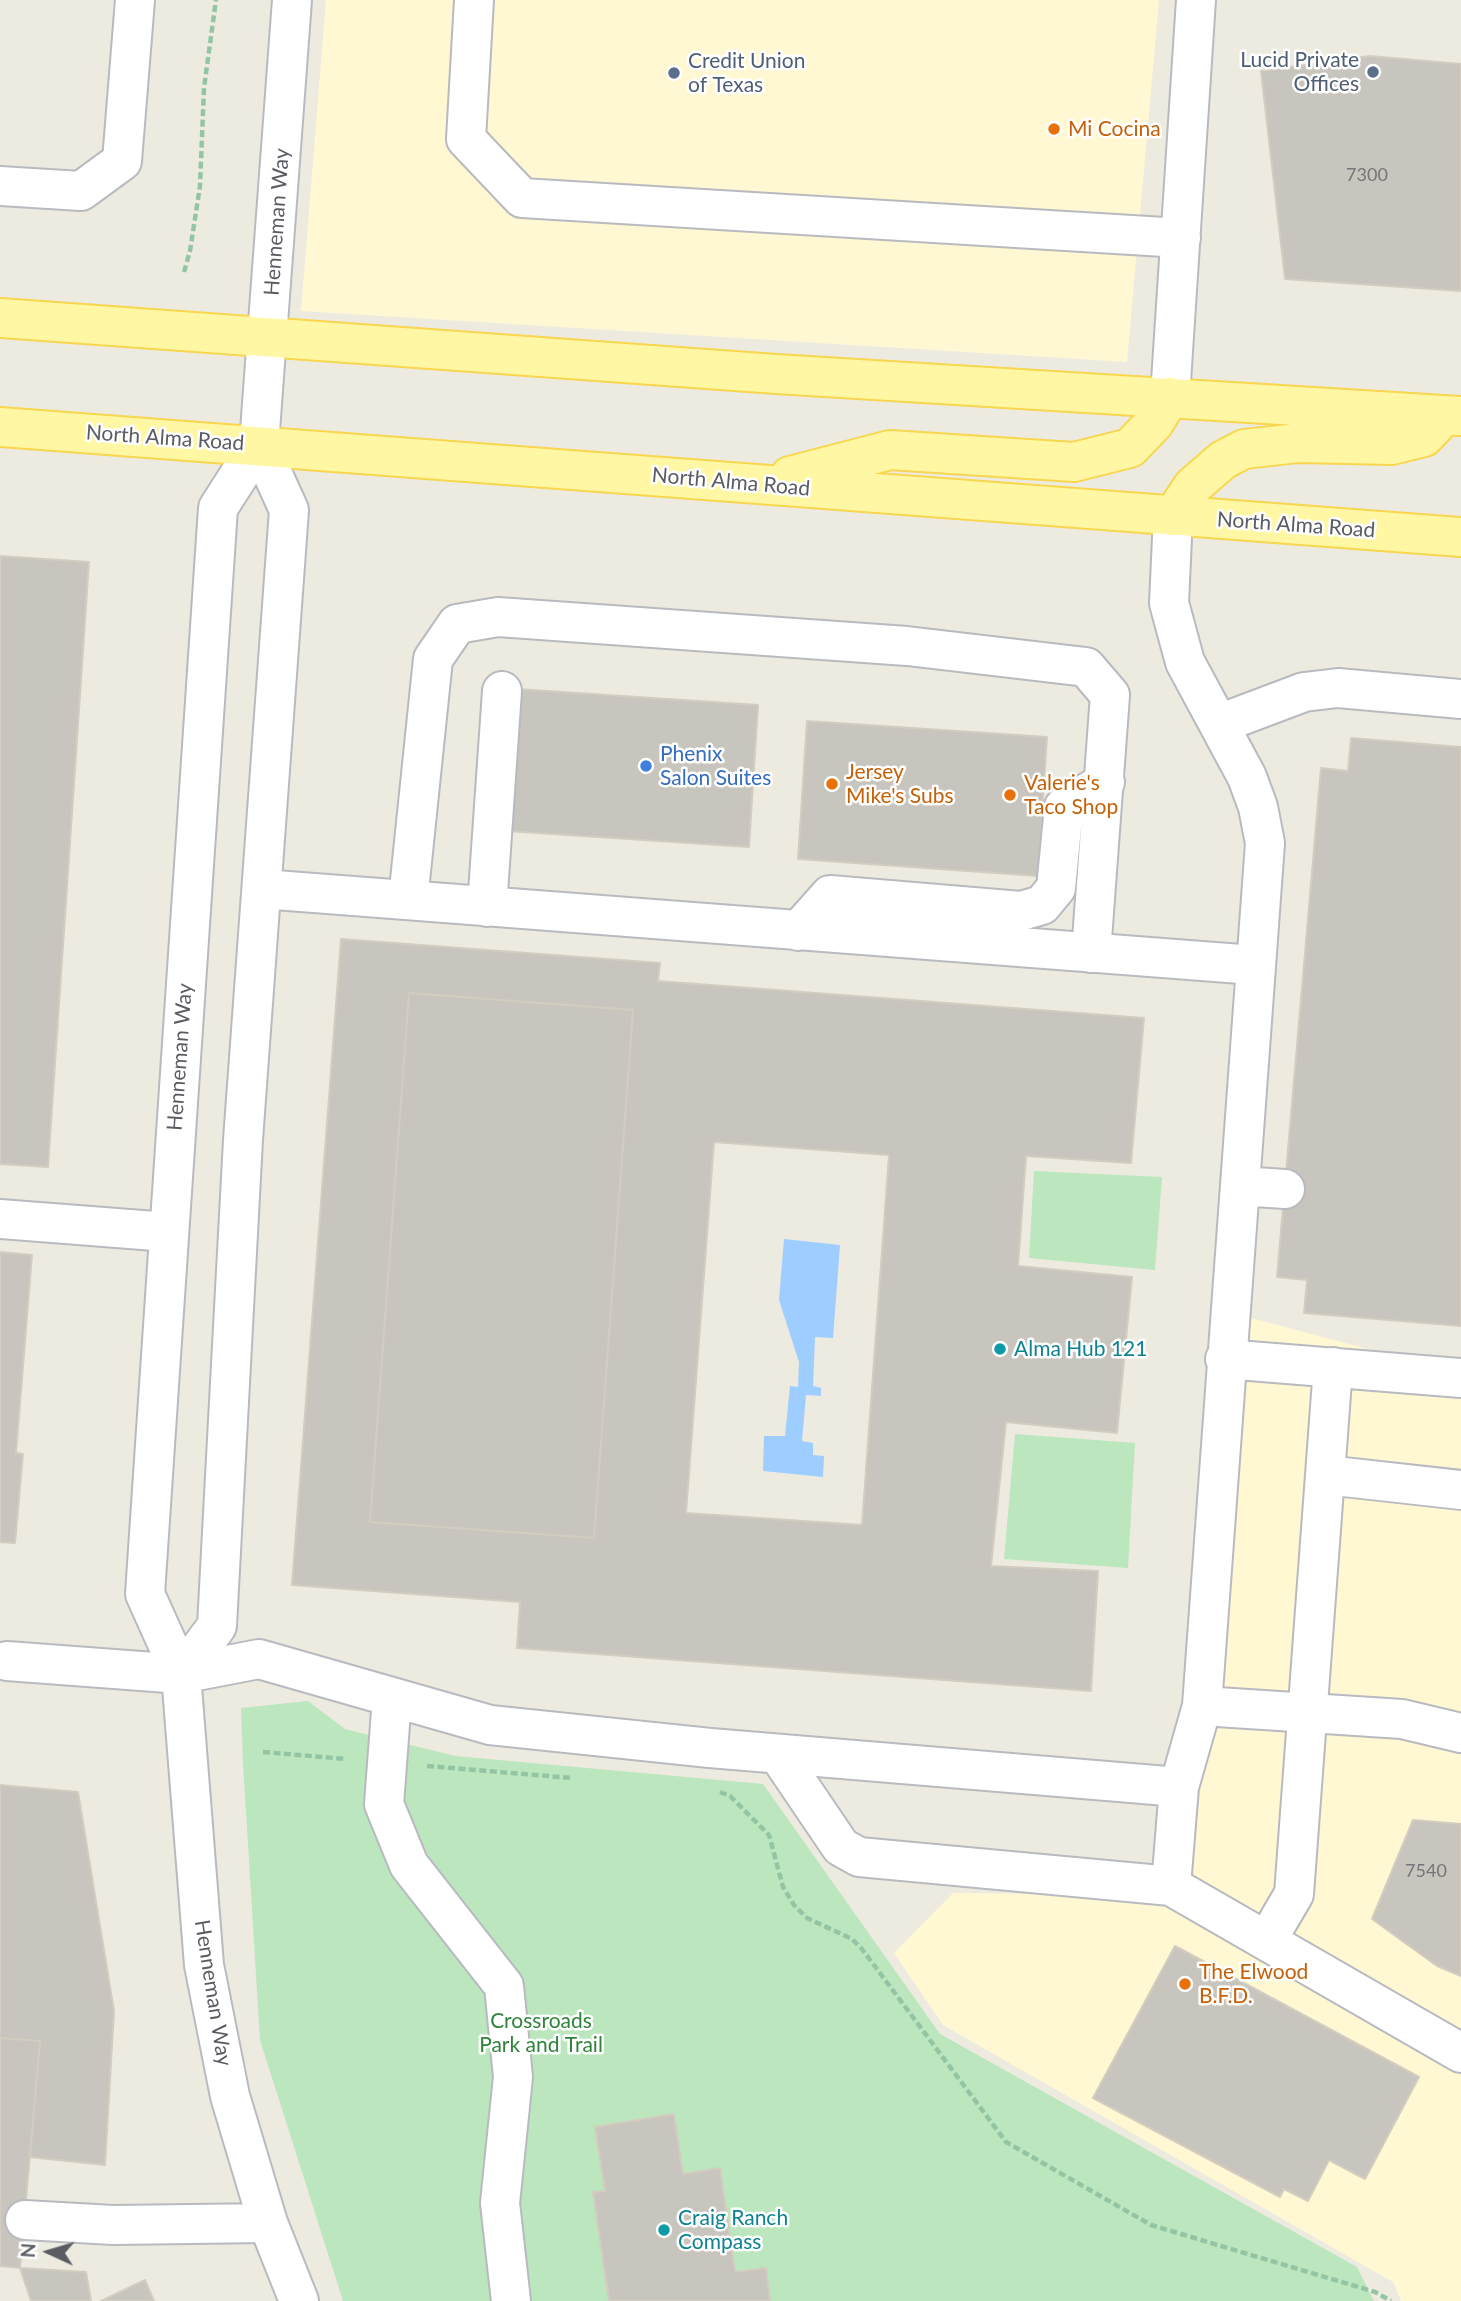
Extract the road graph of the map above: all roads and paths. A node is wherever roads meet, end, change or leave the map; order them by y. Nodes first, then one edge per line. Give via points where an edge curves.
1 (135, 0) edge
2 (216, 0) edge
3 (292, 0) edge
4 (474, 0) edge
5 (1196, 0) edge
6 (0, 187) edge
7 (1181, 238) junction
8 (184, 272) dead end
9 (0, 318) edge
10 (270, 337) junction
11 (1170, 397) junction
12 (1453, 415) edge
13 (0, 427) edge
14 (259, 444) junction
15 (759, 484) junction
16 (1173, 516) junction
17 (1461, 537) edge
18 (502, 691) dead end
19 (1461, 699) edge
20 (1219, 724) junction
21 (1105, 782) junction
22 (262, 889) junction
23 (408, 900) junction
24 (488, 906) junction
25 (797, 930) junction
26 (1091, 953) junction
27 (1254, 965) junction
28 (1240, 1185) junction
29 (1285, 1189) dead end
30 (0, 1219) edge
31 (168, 1232) junction
32 (1225, 1359) junction
33 (1333, 1367) junction
34 (1461, 1378) edge
35 (1326, 1475) junction
36 (1461, 1490) edge
37 (2, 1660) edge
38 (181, 1674) junction
39 (392, 1698) junction
40 (1202, 1706) junction
41 (1310, 1714) junction
42 (1461, 1733) edge
43 (263, 1752) dead end
44 (778, 1754) junction
45 (386, 1763) junction
46 (579, 1779) dead end
47 (1179, 1787) junction
48 (711, 1790) dead end
49 (1171, 1886) junction
50 (1267, 1940) junction
51 (1461, 2053) edge
52 (24, 2220) dead end
53 (268, 2223) junction
54 (299, 2301) edge
55 (511, 2301) edge
56 (1391, 2301) edge

1 - 6 street via 122,161 81,191
2 - 8 path via 204,88 200,186
3 - 10 street, Henneman Way
4 - 7 street via 466,139 522,198
5 - 7 street
7 - 11 street
9 - 10 main road
10 - 11 main road
10 - 14 street, Henneman Way
11 - 12 main road
11 - 15 main road via 1154,423 1130,447 1074,462 890,450
12 - 16 main road via 1424,438 1392,445 1298,443 1244,449 1223,460 1194,486
13 - 14 main road, North Alma Road
14 - 15 main road, North Alma Road
14 - 22 street via 289,510
14 - 31 street, Henneman Way via 218,508
15 - 16 main road, North Alma Road
16 - 17 main road, North Alma Road
16 - 20 street via 1168,603 1185,663
18 - 24 street
19 - 20 street via 1338,688 1304,692
20 - 27 street via 1247,777 1265,843
21 - 23 street via 1110,695 1086,667 907,646 498,617 457,624 433,659
21 - 25 street via 1064,807 1056,888 1042,905 1021,911 830,895
21 - 26 street
22 - 23 street
22 - 38 street via 243,1140 217,1626
23 - 24 street
24 - 25 street
25 - 26 street
26 - 27 street
27 - 28 street
28 - 29 street
28 - 32 street
30 - 31 street
31 - 38 street, Henneman Way via 145,1594
32 - 33 street
32 - 40 street
33 - 34 street
33 - 35 street
35 - 36 street
35 - 41 street
37 - 38 street
38 - 39 street via 259,1659
38 - 53 street, Henneman Way via 204,1965 230,2096
39 - 44 street via 490,1725
39 - 45 street
40 - 41 street
40 - 47 street
41 - 42 street via 1402,1719
41 - 50 street via 1294,1894
43 - 45 path
44 - 47 street
44 - 49 street via 841,1847 859,1857
45 - 46 path
45 - 55 street via 384,1804 409,1865 504,1986 513,2077 500,2203
47 - 49 street
48 - 56 path via 730,1796 761,1824 794,1905 807,1918 852,1939 862,1950 1006,2142 1151,2225 1375,2292
49 - 50 street
50 - 51 street
52 - 53 street via 113,2225
53 - 54 street, Henneman Way

